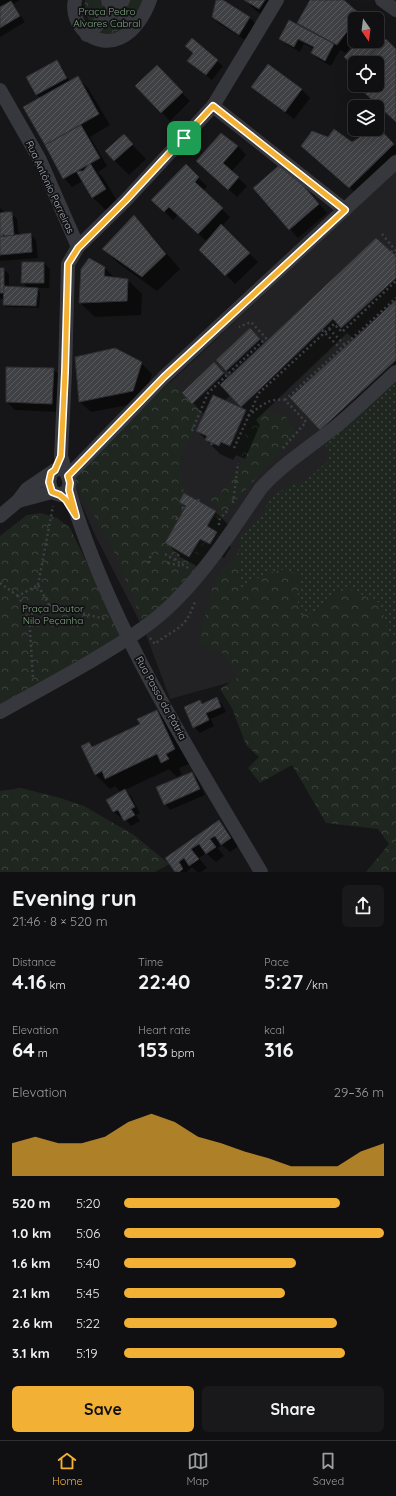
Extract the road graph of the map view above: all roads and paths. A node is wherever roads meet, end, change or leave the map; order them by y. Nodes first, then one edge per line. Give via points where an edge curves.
1 (75, 0) edge
2 (150, 0) edge
3 (277, 0) edge
4 (382, 0) edge
5 (115, 2) edge
6 (396, 10) edge
7 (132, 30) junction
8 (87, 35) junction
9 (0, 90) edge
10 (213, 106) junction
11 (396, 162) edge
12 (345, 210) junction
13 (382, 234) dead end
14 (78, 248) junction
15 (391, 251) dead end
16 (396, 251) edge
17 (396, 254) edge
18 (396, 281) edge
19 (396, 298) edge
20 (251, 322) dead end
21 (329, 329) junction
22 (322, 330) dead end
23 (345, 345) junction
24 (342, 350) dead end
25 (396, 372) edge
26 (285, 400) junction
27 (248, 416) junction
28 (306, 422) dead end
29 (192, 431) dead end
30 (234, 448) dead end
31 (238, 462) dead end
32 (60, 472) junction
33 (59, 493) junction
34 (200, 497) dead end
35 (18, 501) junction
36 (198, 501) dead end
37 (233, 504) dead end
38 (0, 516) edge
39 (180, 552) dead end
40 (151, 553) dead end
41 (165, 554) dead end
42 (175, 560) junction
43 (148, 563) dead end
44 (168, 563) dead end
45 (187, 567) junction
46 (199, 574) junction
47 (0, 583) edge
48 (38, 585) junction
49 (18, 596) junction
50 (49, 605) junction
51 (29, 615) junction
52 (121, 623) junction
53 (129, 639) junction
54 (34, 693) junction
55 (0, 712) edge
56 (261, 872) edge

1 - 8 street via 76,21
2 - 7 street via 143,16
3 - 10 street
4 - 6 street
5 - 7 street
5 - 8 street
7 - 8 street via 122,38 110,41 98,40
9 - 14 street, Rua Antônio Parreiras via 40,160
10 - 12 street
10 - 14 street
11 - 12 street
12 - 32 street
13 - 16 path
14 - 32 street via 68,264
15 - 17 path
18 - 21 path via 342,332 334,324
19 - 23 path
20 - 29 path via 266,338 208,393
21 - 23 path
21 - 27 path via 260,393
22 - 24 path
23 - 26 path
25 - 46 street via 335,427 268,480
26 - 27 path via 270,400
26 - 28 path
27 - 30 path
31 - 37 path
32 - 33 street via 70,483
32 - 33 street via 49,482
32 - 35 street via 27,489
33 - 35 street
33 - 48 path
33 - 52 street, Rua Passo da Pátria via 76,516
34 - 36 path
35 - 38 street
39 - 42 path
40 - 43 path
41 - 42 path
42 - 45 path
44 - 45 path
45 - 46 path
46 - 53 street via 176,601
47 - 49 path
48 - 49 path
48 - 50 path
49 - 51 path
50 - 51 path
50 - 52 path
51 - 54 path
52 - 53 street, Rua Passo da Pátria
53 - 54 street
53 - 56 street, Rua Passo da Pátria via 202,773
54 - 55 street

